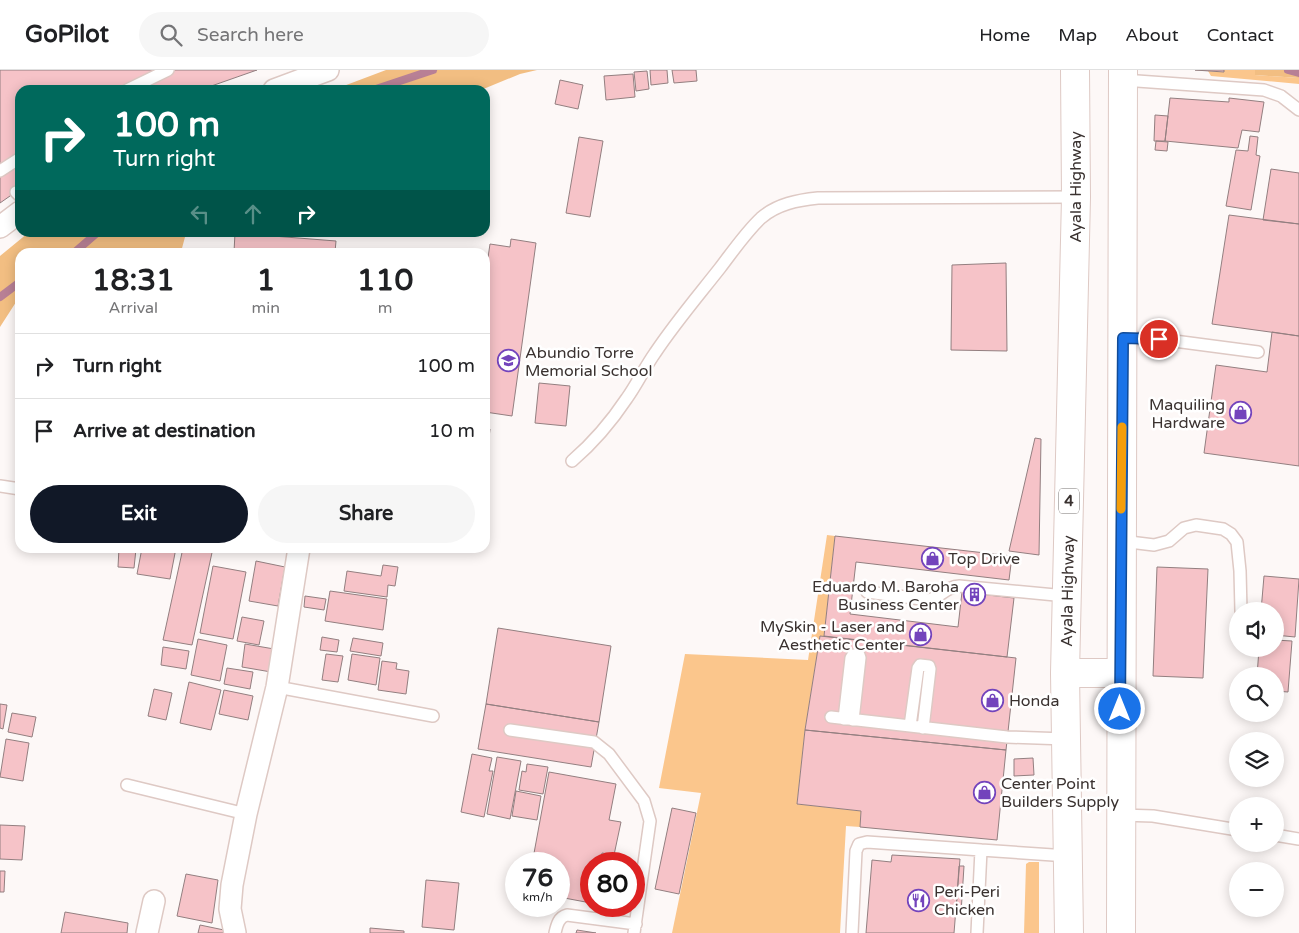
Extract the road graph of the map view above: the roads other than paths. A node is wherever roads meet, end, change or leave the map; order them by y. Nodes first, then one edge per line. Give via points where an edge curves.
1 (168, 70) edge
2 (328, 70) edge
3 (1075, 70) edge
4 (1123, 75) edge
5 (137, 85) edge
6 (288, 85) edge
7 (1299, 110) edge
8 (15, 161) edge
9 (0, 171) edge
10 (1076, 197) junction
11 (15, 206) edge
12 (0, 227) edge
13 (1123, 338) junction
14 (1258, 352) dead end
15 (572, 461) dead end
16 (0, 486) edge
17 (15, 488) edge
18 (1121, 541) junction
19 (298, 553) edge
20 (867, 592) dead end
21 (1066, 596) junction
22 (1240, 602) edge
23 (1065, 673) junction
24 (1120, 673) junction
25 (278, 687) junction
26 (433, 716) dead end
27 (831, 717) dead end
28 (910, 726) junction
29 (923, 728) junction
30 (510, 730) dead end
31 (1066, 739) junction
32 (127, 785) dead end
33 (246, 814) junction
34 (1121, 815) junction
35 (1229, 829) edge
36 (1284, 836) edge
37 (1299, 839) edge
38 (981, 850) junction
39 (1068, 856) junction
40 (154, 901) dead end
41 (635, 929) edge
42 (147, 933) edge
43 (235, 933) edge
44 (556, 933) edge
45 (852, 933) edge
46 (977, 933) edge
47 (1069, 933) edge
48 (1121, 933) edge

1 - 5 lane
2 - 6 street
3 - 10 highway, Ayala Highway / 4
4 - 7 lane via 1264,90 1281,96
4 - 13 highway
8 - 9 lane
10 - 15 lane via 818,198 780,206 762,218 737,246 660,346 608,424
10 - 21 highway, Ayala Highway / 4
11 - 12 street
13 - 14 lane via 1159,339
13 - 18 highway
16 - 17 lane
18 - 22 lane via 1154,545 1169,541 1184,528 1196,525 1223,529 1237,542
18 - 24 highway
19 - 25 street
20 - 21 lane via 929,600 953,586 959,586
21 - 23 highway, Ayala Highway / 4
23 - 24 highway
23 - 31 highway, Ayala Highway / 4
24 - 34 highway
25 - 26 lane
25 - 33 street
27 - 28 lane
28 - 29 lane
28 - 29 lane via 920,664 930,669
29 - 31 lane via 1007,737
30 - 41 lane via 594,742 609,754 644,801 650,821
31 - 39 highway, Ayala Highway / 4
32 - 33 lane
33 - 43 street via 232,885 230,909
34 - 35 lane via 1153,816
34 - 48 highway
36 - 37 lane
38 - 39 lane
38 - 45 lane via 859,844
38 - 46 lane
39 - 47 highway, Ayala Highway / 4
40 - 42 street
41 - 44 lane via 568,915 559,920

